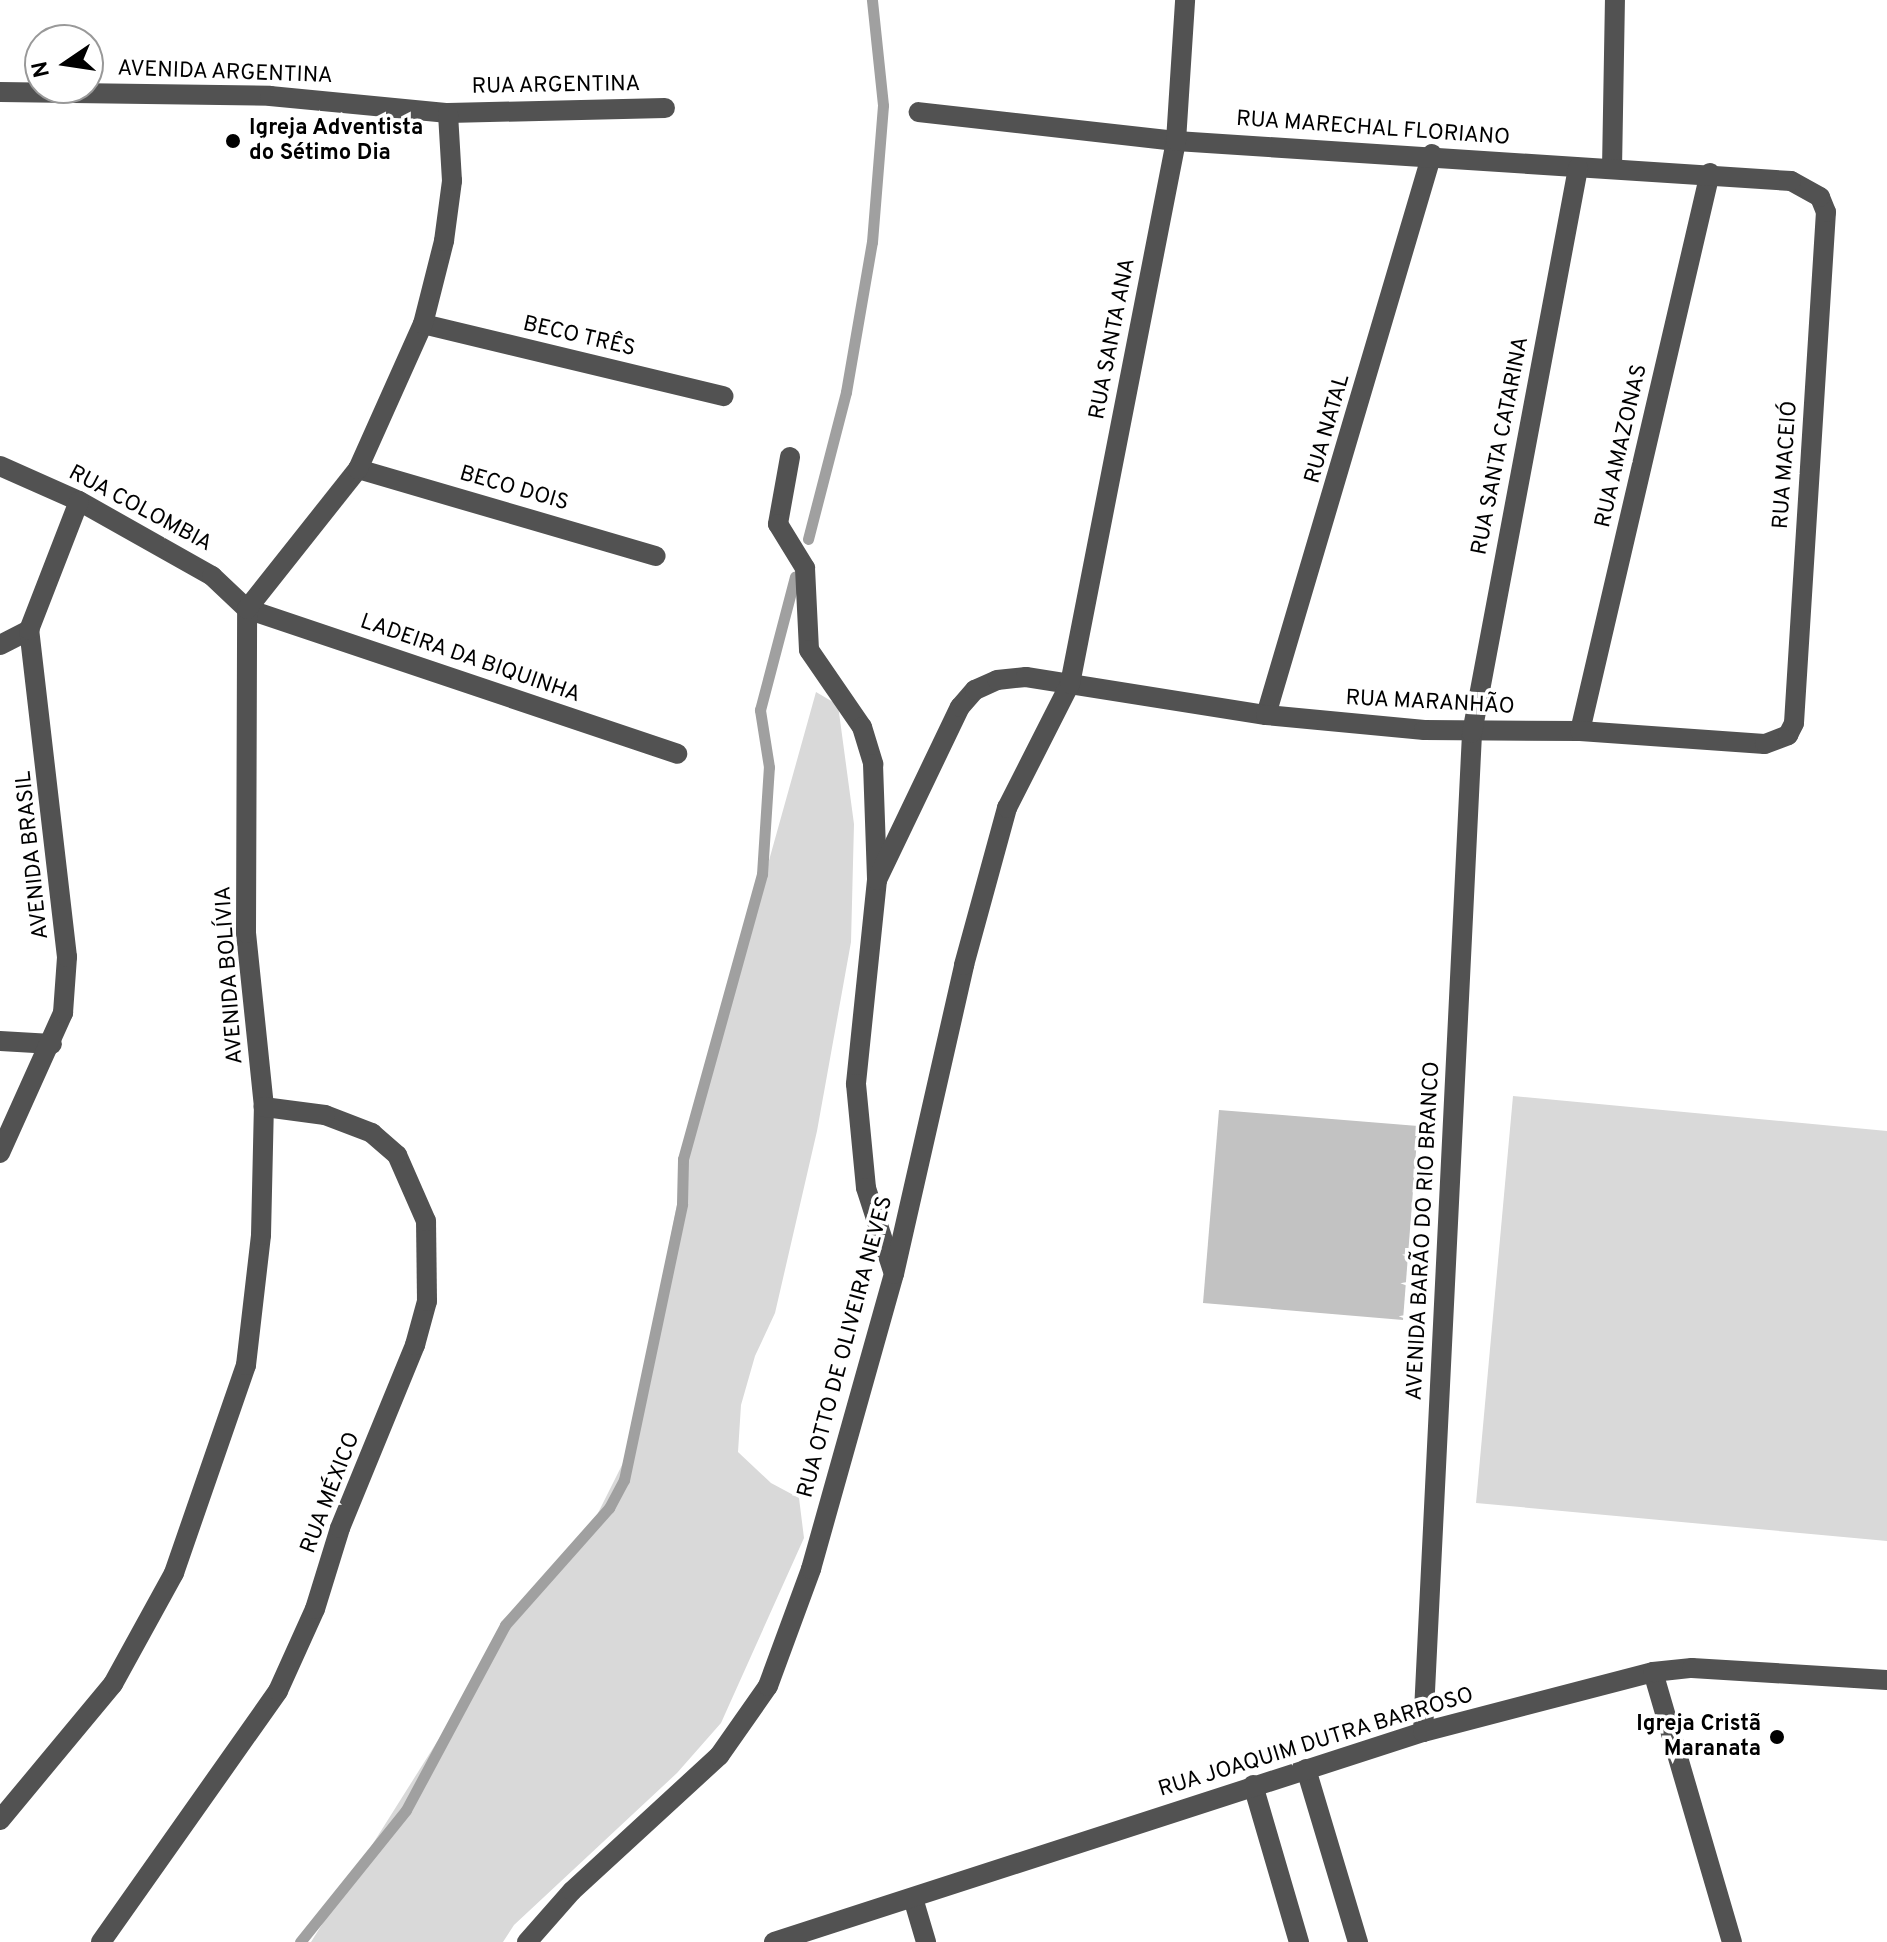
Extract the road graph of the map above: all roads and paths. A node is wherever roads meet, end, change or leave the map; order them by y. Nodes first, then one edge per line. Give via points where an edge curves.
1 (1185, 0) edge
2 (1615, 0) edge
3 (0, 92) edge
4 (665, 108) dead end
5 (919, 112) dead end
6 (448, 113) junction
7 (1176, 141) junction
8 (1432, 154) junction
9 (1578, 168) junction
10 (1612, 169) junction
11 (1710, 173) junction
12 (1820, 197) joint
13 (423, 324) junction
14 (724, 396) dead end
15 (790, 457) dead end
16 (0, 466) edge
17 (358, 469) junction
18 (79, 501) junction
19 (656, 556) dead end
20 (247, 609) junction
21 (29, 630) junction
22 (0, 645) edge
23 (1070, 684) junction
24 (1266, 715) junction
25 (1580, 731) junction
26 (1472, 733) junction
27 (1788, 735) joint
28 (677, 754) dead end
29 (877, 880) junction
30 (0, 1041) edge
31 (52, 1044) junction
32 (264, 1107) junction
33 (0, 1153) edge
34 (894, 1274) junction
35 (1653, 1672) junction
36 (1887, 1680) edge
37 (1423, 1732) junction
38 (1306, 1769) junction
39 (1253, 1785) junction
40 (2, 1813) edge
41 (913, 1898) junction
42 (101, 1942) edge
43 (527, 1942) edge
44 (774, 1942) edge
45 (926, 1942) edge
46 (1299, 1942) edge
47 (1358, 1942) edge
48 (1732, 1942) edge

1 - 7 street, RUA SANTA ANA
2 - 10 street
3 - 6 street, AVENIDA ARGENTINA via 270,96
4 - 6 street, RUA ARGENTINA
5 - 7 street, RUA MARECHAL FLORIANO
6 - 13 street via 450,196
7 - 8 street, RUA MARECHAL FLORIANO
7 - 23 street, RUA SANTA ANA
8 - 9 street, RUA MARECHAL FLORIANO
8 - 24 street, RUA NATAL
9 - 10 street, RUA MARECHAL FLORIANO
9 - 26 street, RUA SANTA CATARINA
10 - 11 street, RUA MARECHAL FLORIANO
11 - 12 street, RUA MARECHAL FLORIANO via 1791,181
11 - 25 street, RUA AMAZONAS
12 - 27 street, RUA MACEIÓ via 1826,212 1794,723
13 - 14 street, BECO TRÊS
13 - 17 street
15 - 29 street via 778,524 805,568 809,650 862,727 873,764
16 - 18 street, RUA COLOMBIA
17 - 19 street, BECO DOIS
17 - 20 street
18 - 20 street, RUA COLOMBIA via 212,576
18 - 21 street, AVENIDA BRASIL
20 - 28 street, LADEIRA DA BIQUINHA
20 - 32 street, AVENIDA BOLÍVIA via 246,933
21 - 22 street
21 - 31 street, AVENIDA BRASIL via 67,957 63,1013
23 - 24 street, RUA MARANHÃO
23 - 29 street, RUA MARANHÃO via 1026,677 975,690 960,707
23 - 34 street, RUA OTTO DE OLIVEIRA NEVES via 1007,808 964,965
24 - 26 street, RUA MARANHÃO
25 - 26 street, RUA MARANHÃO
25 - 27 street, RUA MARANHÃO via 1765,744
26 - 37 street, AVENIDA BARÃO DO RIO BRANCO
29 - 34 street via 856,1084 866,1188
30 - 31 street
31 - 33 street, AVENIDA BRASIL
32 - 40 street, AVENIDA BOLÍVIA via 261,1235 246,1365 218,1459 174,1573 113,1684
32 - 42 street, RUA MÉXICO via 325,1115 372,1133 397,1155 426,1221 427,1301 415,1345 340,1528 315,1609 278,1691
34 - 43 street, RUA OTTO DE OLIVEIRA NEVES via 811,1569 768,1686 719,1756 572,1891
35 - 36 street, RUA JOAQUIM DUTRA BARROSO via 1692,1668
35 - 37 street, RUA JOAQUIM DUTRA BARROSO
35 - 48 street
37 - 38 street, RUA JOAQUIM DUTRA BARROSO
38 - 39 street, RUA JOAQUIM DUTRA BARROSO
38 - 47 street
39 - 41 street, RUA JOAQUIM DUTRA BARROSO
39 - 46 street
41 - 44 street, RUA JOAQUIM DUTRA BARROSO
41 - 45 street

